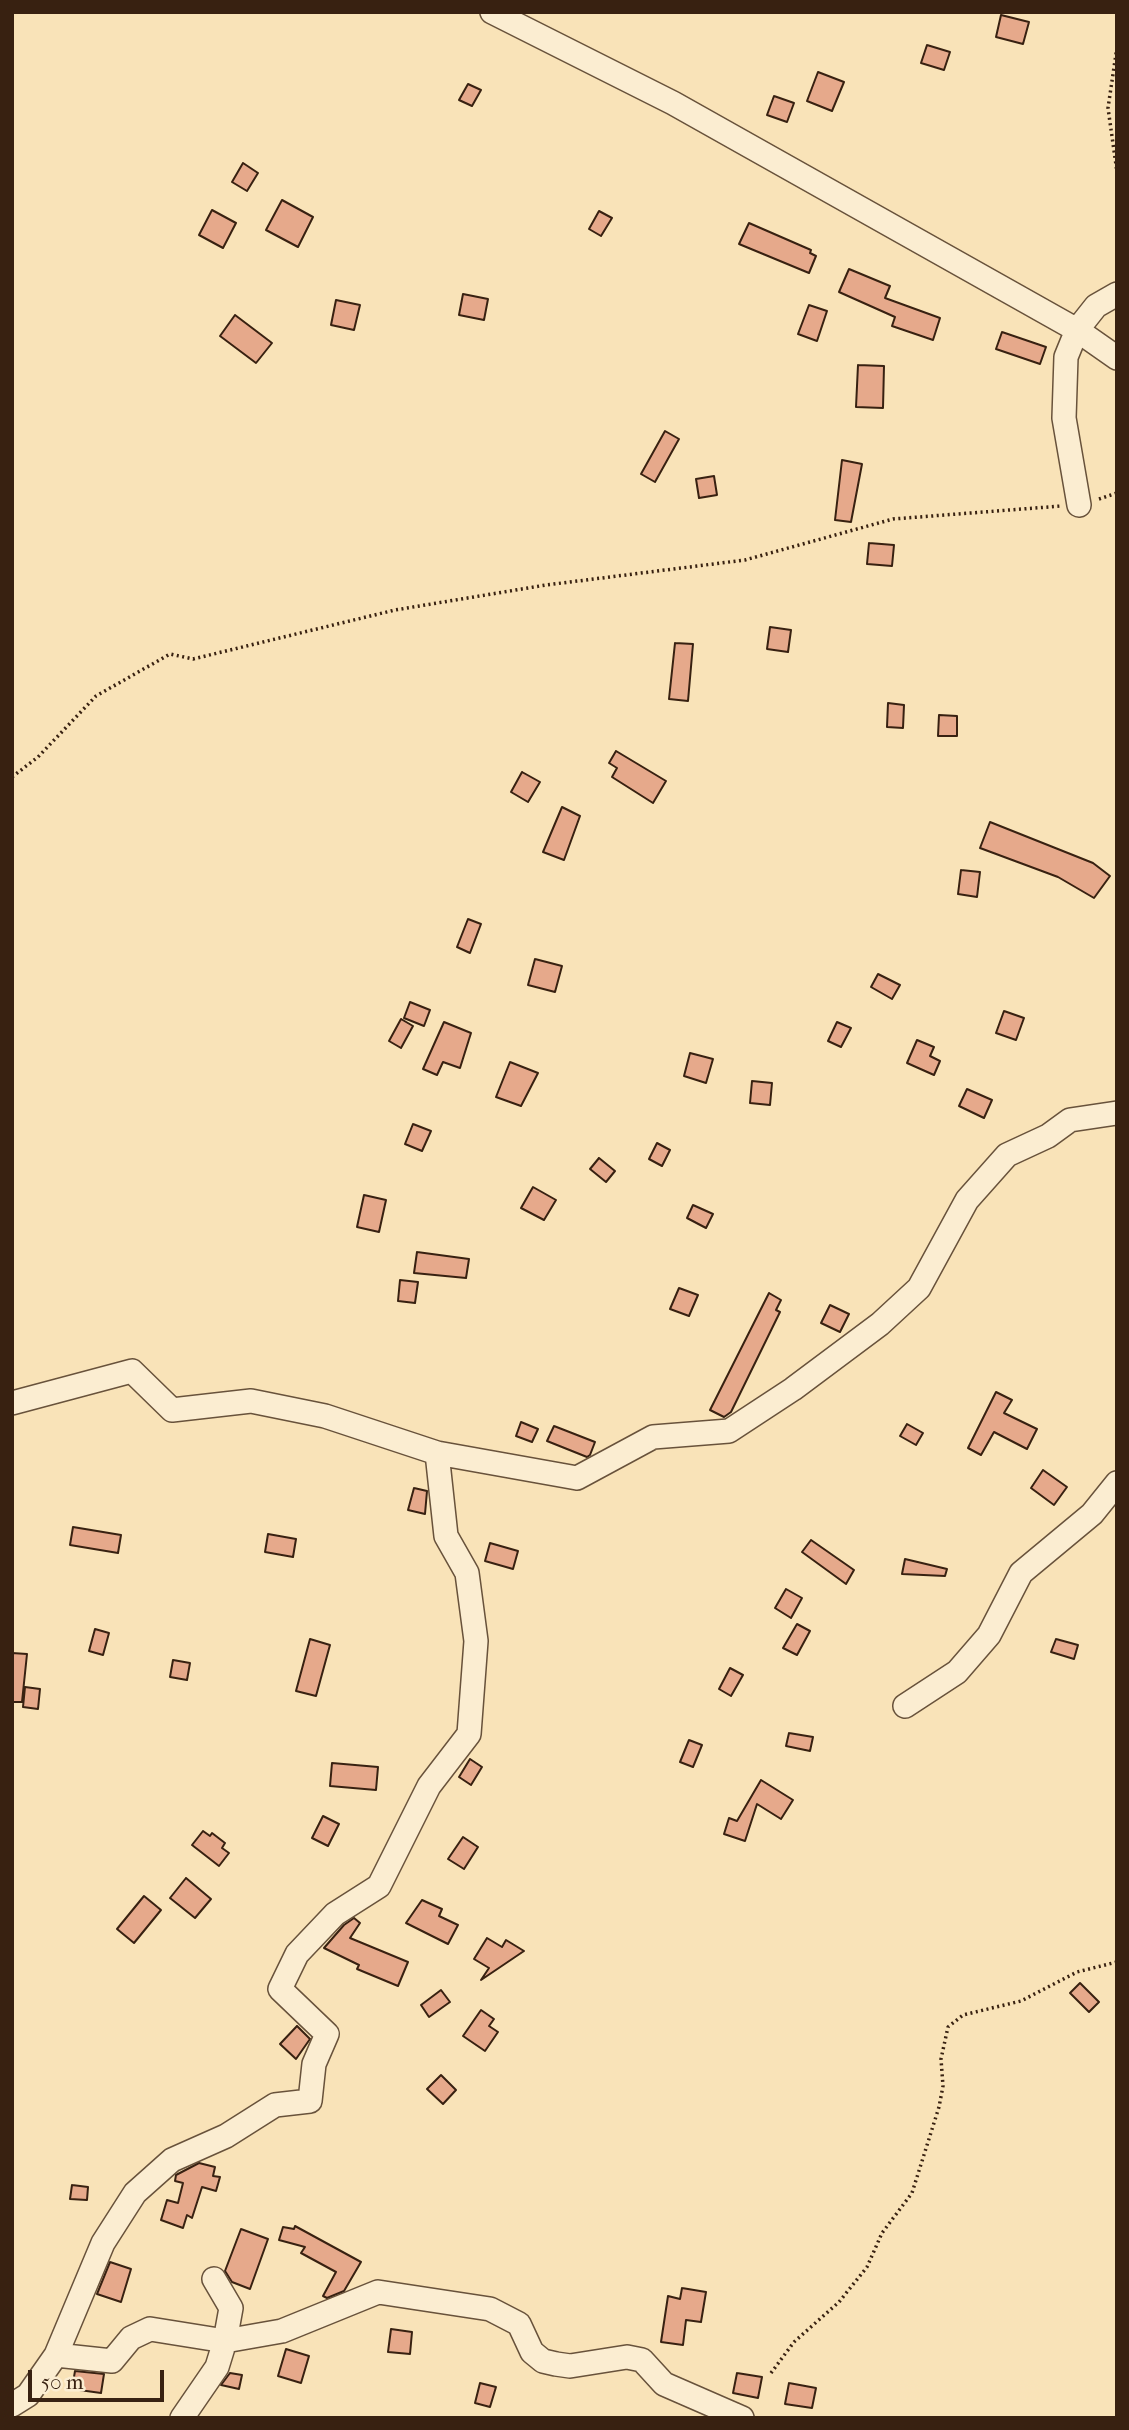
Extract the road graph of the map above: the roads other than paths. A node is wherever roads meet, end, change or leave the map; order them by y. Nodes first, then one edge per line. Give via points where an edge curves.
1 (492, 12) edge
2 (1117, 294) edge
3 (1077, 330) junction
4 (1117, 358) edge
5 (1080, 505) road end
6 (1117, 1113) edge
7 (12, 1403) edge
8 (438, 1454) junction
9 (1117, 1483) edge
10 (905, 1706) dead end
11 (214, 2279) dead end
12 (225, 2341) junction
13 (56, 2355) junction
14 (12, 2405) edge
15 (182, 2418) edge
16 (742, 2418) edge

1 - 3 street via 673,103
2 - 3 street via 1096,306
3 - 4 street
3 - 5 street via 1066,357 1064,418
6 - 8 street via 1070,1120 1007,1155 967,1200 919,1289 880,1324 729,1431 653,1437 577,1478
7 - 8 street via 131,1371 172,1410 251,1401 325,1416
8 - 13 street via 446,1536 467,1573 476,1641 470,1734 429,1786 379,1886 335,1914 297,1954 280,1989 327,2034 314,2064 310,2101 275,2105 226,2136 172,2160 135,2193 103,2243
9 - 10 street via 1092,1514 1021,1573 989,1635 957,1672
11 - 12 street via 231,2308
12 - 13 street via 150,2329 131,2338 112,2361
12 - 15 street via 217,2367
12 - 16 street via 282,2331 378,2292 490,2309 519,2324 532,2351 543,2361 570,2366 628,2357 642,2360 664,2384
13 - 14 street via 29,2395

